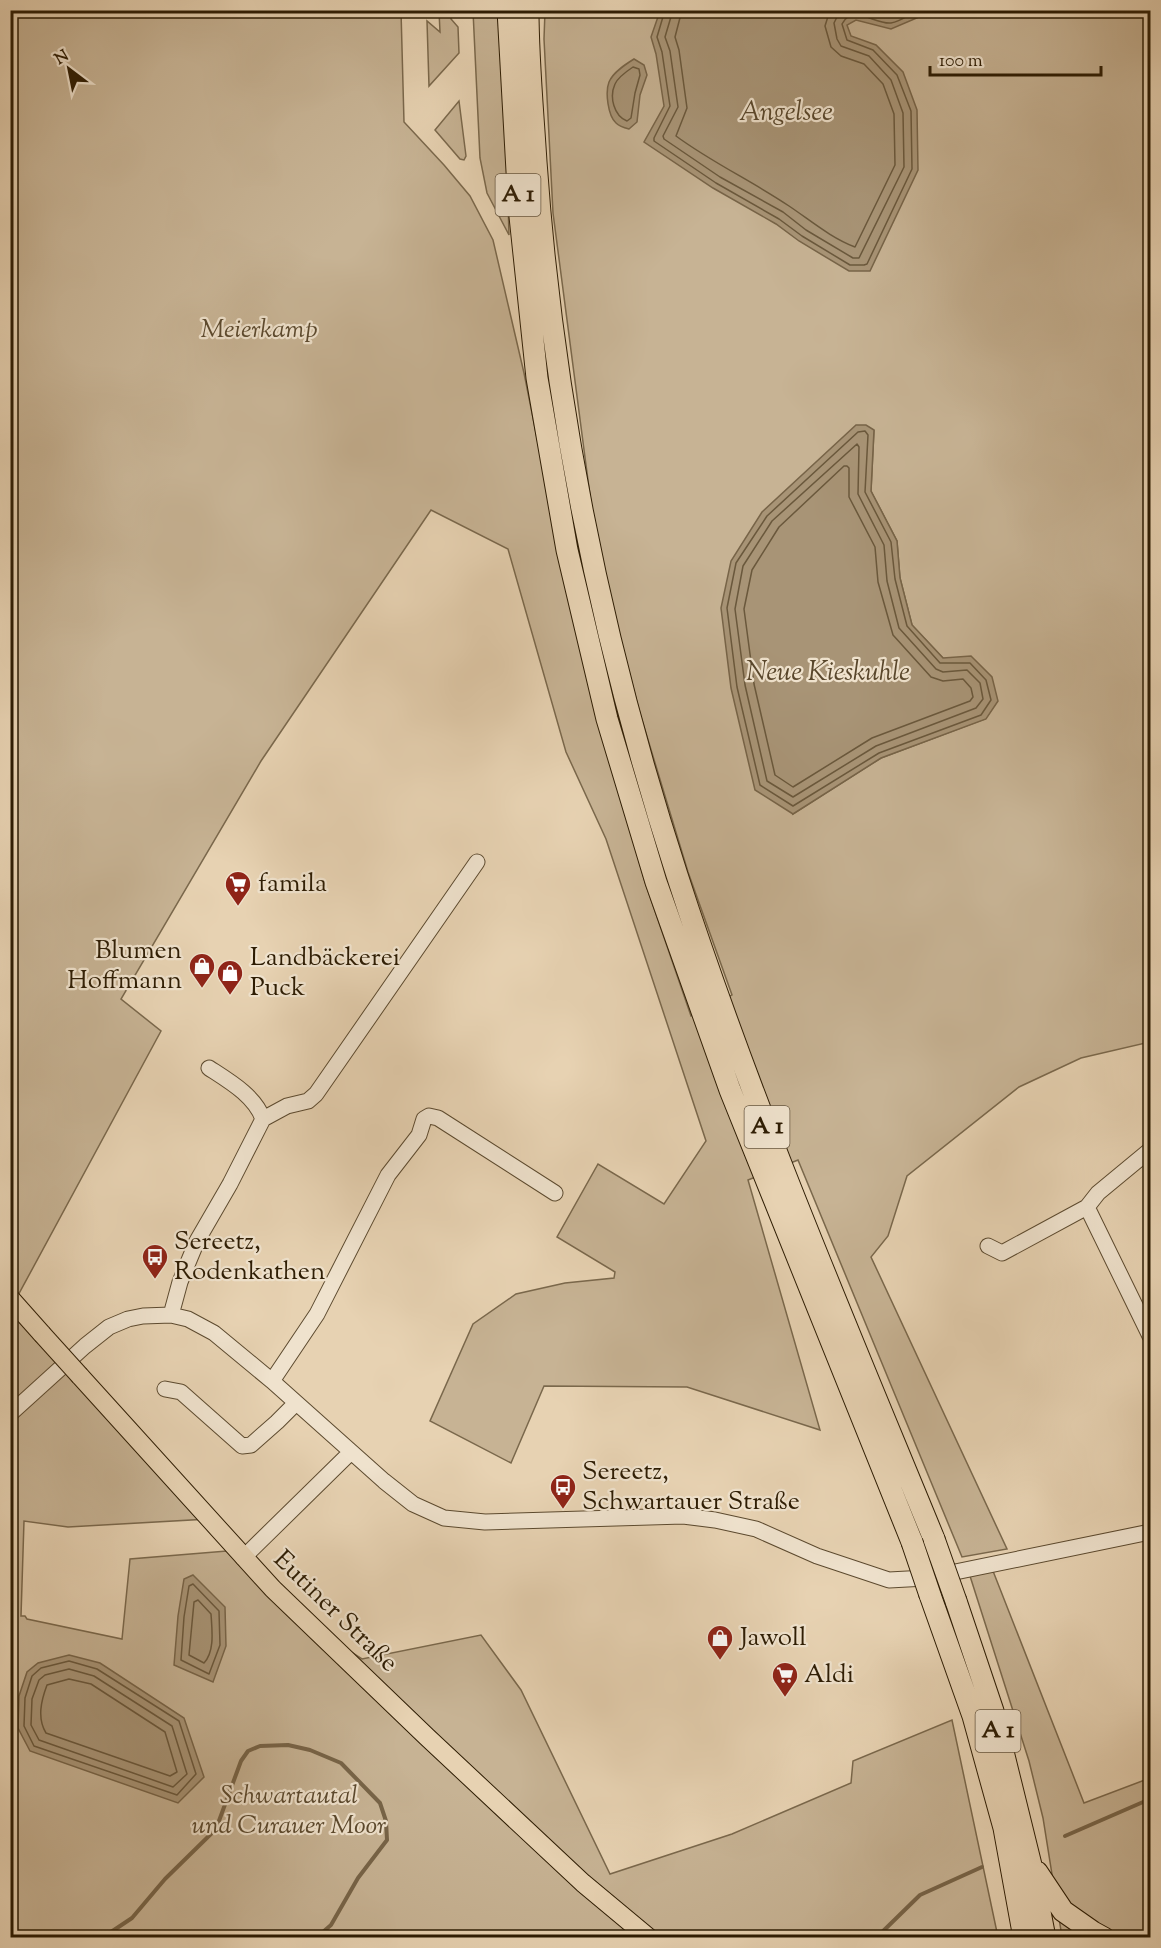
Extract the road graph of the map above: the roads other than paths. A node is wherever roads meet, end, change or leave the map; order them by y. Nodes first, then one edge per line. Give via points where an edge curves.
1 (508, 10) edge
2 (528, 10) edge
3 (626, 743) junction
4 (477, 862) dead end
5 (209, 1068) dead end
6 (263, 1119) junction
7 (1150, 1150) edge
8 (555, 1192) dead end
9 (1087, 1207) junction
10 (988, 1246) dead end
11 (10, 1298) edge
12 (171, 1315) junction
13 (1150, 1336) edge
14 (272, 1381) junction
15 (165, 1389) dead end
16 (296, 1403) junction
17 (10, 1414) edge
18 (351, 1452) junction
19 (1150, 1532) edge
20 (243, 1558) junction
21 (1031, 1865) junction
22 (649, 1938) edge
23 (1024, 1938) edge
24 (1045, 1938) edge
25 (1104, 1938) edge

1 - 3 highway, A 1 via 519,207 537,378 567,550 607,719
2 - 3 highway, A 1 via 540,216 559,380 588,546 628,714
3 - 21 highway, A 1, bridge via 750,1086 934,1539 993,1711
3 - 23 highway, A 1, bridge via 656,882 730,1090 912,1542 973,1716 1004,1827
4 - 6 street via 316,1094
5 - 6 street via 232,1082 259,1107
6 - 12 street via 197,1241
7 - 9 street via 1098,1193
8 - 14 street via 447,1124 429,1116 424,1119 419,1135 388,1175 317,1314
9 - 10 street via 1002,1252
9 - 13 street
11 - 20 main road, Eutiner Straße, bridge
12 - 14 street via 214,1333
12 - 17 street via 143,1316 109,1327
14 - 16 street
15 - 16 street via 181,1392 242,1446 251,1445
16 - 18 street
18 - 19 street via 413,1504 444,1518 485,1522 683,1516 715,1520 756,1529 817,1556 889,1580 926,1578
18 - 20 street
20 - 22 main road, Eutiner Straße via 436,1746 583,1883
21 - 24 highway, A 1
21 - 25 highway via 1063,1911

